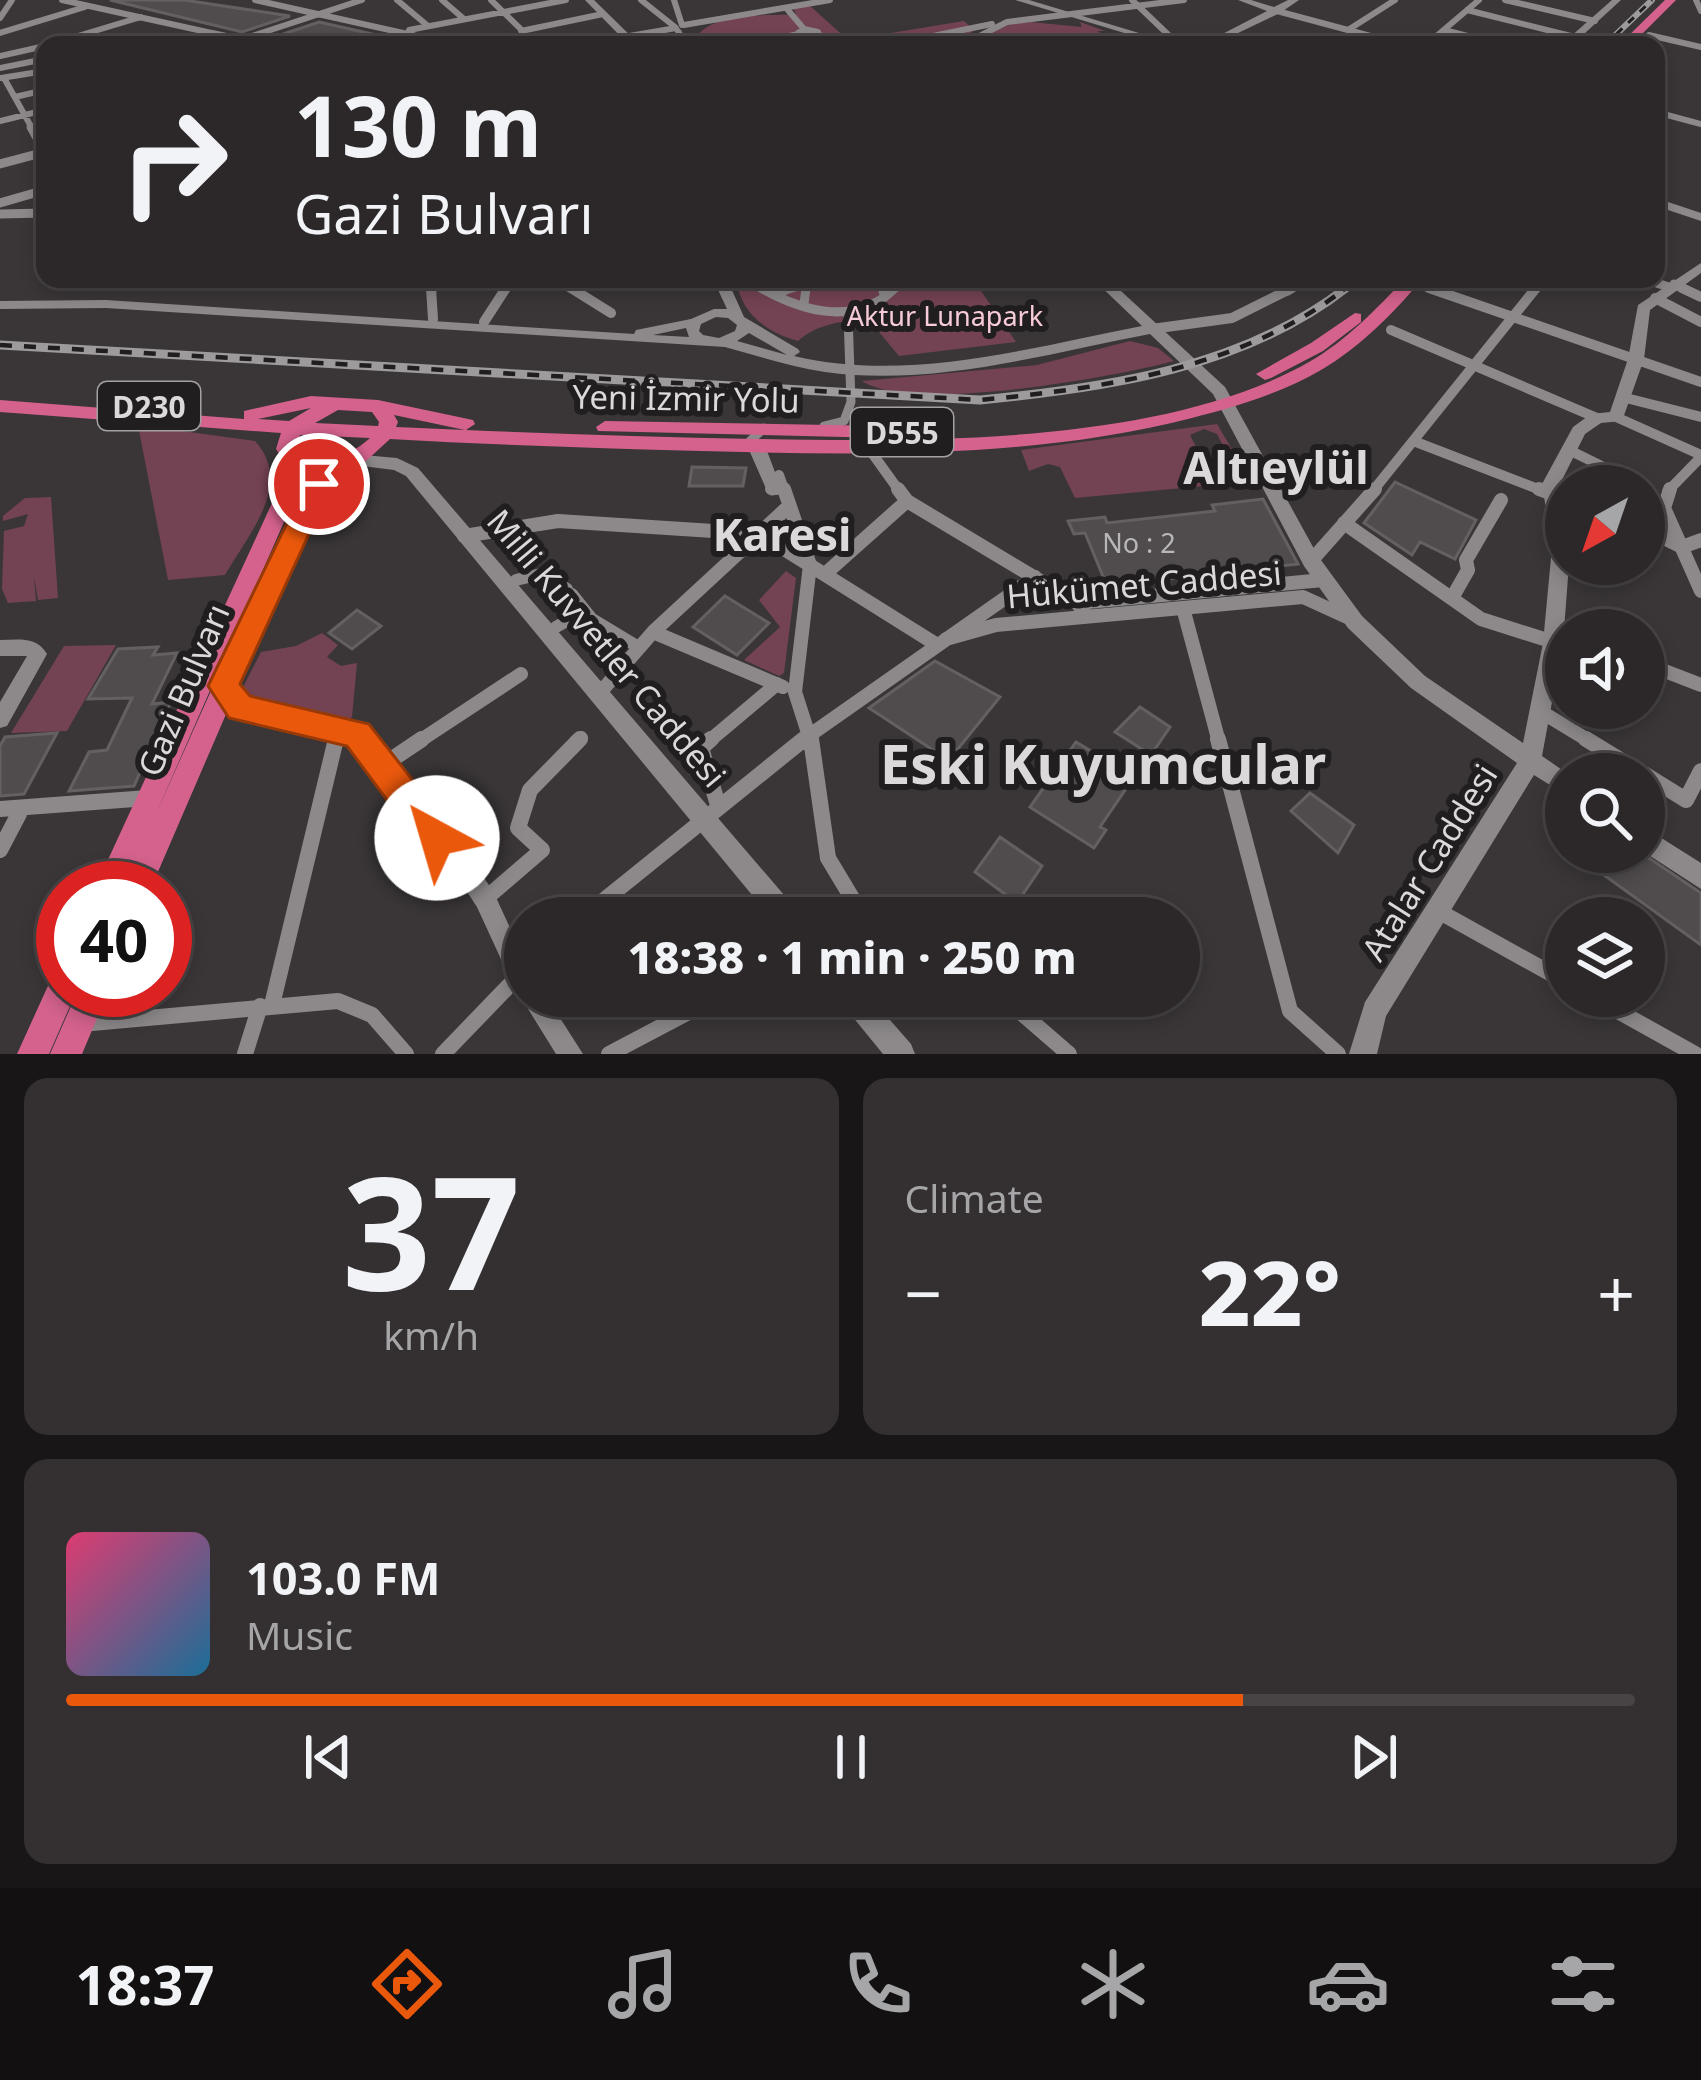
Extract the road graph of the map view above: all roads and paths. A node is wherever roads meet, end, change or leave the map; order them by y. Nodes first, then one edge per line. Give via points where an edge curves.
1 (12, 0) edge
2 (65, 0) edge
3 (255, 0) edge
4 (362, 0) edge
5 (397, 0) edge
6 (490, 0) edge
7 (566, 0) edge
8 (589, 0) edge
9 (640, 0) edge
10 (685, 0) edge
11 (830, 0) edge
12 (1019, 0) edge
13 (1080, 0) edge
14 (1132, 0) edge
15 (1184, 0) edge
16 (1238, 0) edge
17 (1295, 0) edge
18 (1395, 0) edge
19 (1479, 0) edge
20 (1510, 0) edge
21 (1617, 0) edge
22 (1671, 0) edge
23 (1684, 0) edge
24 (1696, 0) edge
25 (294, 1) edge
26 (447, 1) edge
27 (674, 1) edge
28 (536, 2) edge
29 (93, 4) junction
30 (1045, 5) edge
31 (787, 9) dead end
32 (1467, 10) junction
33 (1701, 10) edge
34 (499, 11) junction
35 (1140, 11) junction
36 (1277, 11) junction
37 (316, 13) junction
38 (603, 14) junction
39 (1091, 14) junction
40 (142, 16) junction
41 (1068, 16) junction
42 (0, 18) edge
43 (51, 18) junction
44 (464, 19) junction
45 (1263, 20) junction
46 (1595, 21) junction
47 (558, 23) junction
48 (992, 24) junction
49 (428, 26) junction
50 (684, 28) junction
51 (1244, 29) junction
52 (1348, 30) junction
53 (1444, 30) junction
54 (521, 31) junction
55 (801, 31) junction
56 (1116, 31) junction
57 (207, 32) junction
58 (402, 32) junction
59 (82, 35) joint
60 (813, 35) joint
61 (0, 36) edge
62 (78, 36) edge
63 (193, 36) edge
64 (213, 36) edge
65 (228, 36) edge
66 (251, 36) edge
67 (419, 36) edge
68 (527, 36) edge
69 (572, 36) edge
70 (626, 36) edge
71 (651, 36) edge
72 (685, 36) edge
73 (777, 36) edge
74 (816, 36) edge
75 (934, 36) edge
76 (975, 36) edge
77 (1130, 36) edge
78 (1138, 36) edge
79 (1168, 36) edge
80 (1215, 36) edge
81 (1227, 36) edge
82 (1370, 36) edge
83 (1437, 36) edge
84 (1468, 36) edge
85 (1554, 36) edge
86 (1577, 36) edge
87 (1634, 36) edge
88 (1648, 36) edge
89 (1665, 43) edge
90 (36, 47) edge
91 (1701, 47) edge
92 (0, 56) edge
93 (36, 62) edge
94 (36, 71) edge
95 (1, 75) edge
96 (36, 92) edge
97 (15, 98) junction
98 (36, 112) edge
99 (1665, 114) edge
100 (25, 115) junction
101 (0, 121) edge
102 (1701, 124) edge
103 (36, 129) edge
104 (32, 130) junction
105 (36, 137) edge
106 (36, 154) edge
107 (0, 164) edge
108 (36, 192) edge
109 (0, 203) edge
110 (36, 210) edge
111 (1665, 210) edge
112 (0, 214) edge
113 (1699, 221) edge
114 (1701, 267) edge
115 (431, 288) edge
116 (506, 288) edge
117 (571, 288) edge
118 (714, 288) edge
119 (723, 288) edge
120 (764, 288) edge
121 (788, 288) edge
122 (806, 288) edge
123 (882, 288) edge
124 (894, 288) edge
125 (1110, 288) edge
126 (1123, 288) edge
127 (1294, 288) edge
128 (1399, 288) edge
129 (1430, 288) edge
130 (1535, 288) edge
131 (1662, 288) edge
132 (1666, 290) junction
133 (777, 296) junction
134 (885, 297) junction
135 (1701, 297) edge
136 (0, 301) edge
137 (804, 304) junction
138 (610, 314) dead end
139 (848, 315) junction
140 (1512, 316) junction
141 (701, 318) junction
142 (433, 319) junction
143 (741, 320) junction
144 (484, 322) junction
145 (1701, 322) edge
146 (1152, 328) junction
147 (1391, 330) dead end
148 (718, 343) junction
149 (1636, 359) junction
150 (1474, 366) junction
151 (837, 369) junction
152 (1701, 382) edge
153 (1622, 397) junction
154 (1222, 398) junction
155 (2, 403) edge
156 (334, 404) junction
157 (251, 415) junction
158 (1607, 417) junction
159 (1701, 417) edge
160 (155, 420) junction
161 (298, 422) junction
162 (380, 422) junction
163 (457, 431) junction
164 (1417, 442) junction
165 (867, 446) junction
166 (1567, 449) junction
167 (1701, 456) edge
168 (759, 457) dead end
169 (346, 461) junction
170 (290, 462) junction
171 (1560, 465) edge
172 (1599, 465) edge
173 (779, 475) dead end
174 (1545, 492) edge
175 (1665, 499) edge
176 (1501, 500) dead end
177 (907, 501) junction
178 (1665, 504) edge
179 (788, 507) junction
180 (1344, 523) junction
181 (760, 534) junction
182 (464, 536) junction
183 (1665, 539) edge
184 (1701, 540) edge
185 (1682, 548) junction
186 (1311, 560) junction
187 (810, 565) junction
188 (825, 574) junction
189 (1034, 577) junction
190 (516, 580) dead end
191 (1323, 580) junction
192 (1701, 591) edge
193 (1452, 598) junction
194 (1183, 608) junction
195 (1082, 609) junction
196 (584, 611) junction
197 (243, 617) junction
198 (1355, 622) junction
199 (556, 627) dead end
200 (653, 632) junction
201 (1545, 640) edge
202 (934, 643) junction
203 (0, 648) edge
204 (640, 648) junction
205 (1701, 663) edge
206 (1665, 671) edge
207 (521, 674) dead end
208 (1696, 683) edge
209 (777, 684) junction
210 (224, 686) junction
211 (795, 692) junction
212 (1545, 693) edge
213 (598, 695) junction
214 (1540, 711) junction
215 (0, 720) edge
216 (338, 729) junction
217 (810, 734) junction
218 (581, 738) dead end
219 (1609, 753) edge
220 (1530, 760) junction
221 (382, 766) junction
222 (1545, 770) edge
223 (1701, 771) edge
224 (1665, 787) edge
225 (150, 798) junction
226 (22, 808) junction
227 (0, 809) edge
228 (711, 810) junction
229 (0, 850) edge
230 (1665, 852) edge
231 (121, 861) edge
232 (149, 861) edge
233 (1701, 877) edge
234 (608, 897) edge
235 (772, 897) edge
236 (851, 897) edge
237 (485, 899) junction
238 (1441, 912) junction
239 (504, 938) edge
240 (1545, 970) edge
241 (504, 999) edge
242 (266, 1005) junction
243 (50, 1017) edge
244 (548, 1017) edge
245 (679, 1017) edge
246 (870, 1017) edge
247 (1026, 1017) edge
248 (1629, 1017) edge
249 (72, 1039) edge
250 (33, 1054) edge
251 (245, 1054) edge
252 (406, 1054) edge
253 (442, 1054) edge
254 (571, 1054) edge
255 (609, 1054) edge
256 (901, 1054) edge
257 (1069, 1054) edge
258 (1337, 1054) edge
259 (1363, 1054) edge
260 (1695, 1054) edge

1 - 42 street
2 - 29 street
3 - 25 street
4 - 37 street
5 - 49 street
6 - 34 street
7 - 28 street
8 - 38 main road
9 - 50 street
10 - 27 street
11 - 50 street
12 - 30 main road
13 - 39 street
14 - 35 street
15 - 35 street
16 - 36 main road
16 - 45 main road
17 - 36 main road
18 - 52 street
19 - 32 street
20 - 46 street
21 - 46 main road
22 - 87 highway
23 - 88 highway
24 - 33 street
25 - 37 street
26 - 44 street
27 - 50 street
28 - 34 street
28 - 47 street
29 - 40 street
29 - 43 street
30 - 41 main road
31 - 55 street
32 - 53 street
32 - 85 street
34 - 44 street
34 - 54 street
35 - 39 street
35 - 79 street
36 - 45 main road
36 - 52 street
37 - 58 street
37 - 66 street
38 - 47 street
38 - 70 main road
39 - 41 street
40 - 57 street
40 - 59 street
41 - 48 street
41 - 56 main road
43 - 61 street
43 - 61 street via 67,24
44 - 49 street
45 - 51 main road
46 - 86 main road
47 - 54 street
47 - 69 street
48 - 75 street
48 - 76 street
49 - 58 street
50 - 71 street
50 - 72 street
51 - 80 main road
51 - 81 main road
52 - 82 street
53 - 83 street
53 - 84 street
54 - 68 street
55 - 60 street
55 - 73 street
56 - 77 main road
56 - 78 main road
57 - 63 street
57 - 64 street
57 - 65 street
58 - 67 street
59 - 62 street
60 - 74 street
89 - 91 street
90 - 92 street
93 - 95 street
94 - 95 street
95 - 97 street
96 - 97 street
97 - 100 street
98 - 100 street
99 - 102 street
100 - 101 street
100 - 104 street
103 - 104 street
104 - 105 street
106 - 107 street
108 - 109 street
110 - 112 street
111 - 113 main road
114 - 132 main road
115 - 142 street
116 - 144 street
117 - 138 street
118 - 141 main road
119 - 143 main road
120 - 133 street
121 - 133 street
122 - 137 street
123 - 134 street
124 - 134 street
125 - 146 main road
126 - 146 main road
127 - 146 street via 1206,326
128 - 154 highway, Yeni İzmir Yolu / D555 via 1337,353
129 - 140 street
130 - 140 street
131 - 132 street
132 - 135 street
132 - 145 street
132 - 149 main road, Atalar Caddesi via 1643,308
133 - 137 street
134 - 139 street
136 - 142 main road via 106,296
136 - 148 main road
137 - 139 street
139 - 168 street via 851,402 844,421 763,428 750,441
140 - 149 street
140 - 150 street
141 - 143 main road
141 - 144 main road via 637,333
141 - 148 main road via 694,335
142 - 144 main road
143 - 148 main road via 742,333
143 - 151 main road
146 - 151 main road via 967,362
146 - 154 main road
147 - 150 street
148 - 151 main road
149 - 152 street
149 - 153 main road, Atalar Caddesi
150 - 158 street
150 - 164 street
153 - 158 main road, Atalar Caddesi
153 - 159 street
154 - 163 highway, Yeni İzmir Yolu / D555 via 915,432
154 - 165 highway, Yeni İzmir Yolu / D555 via 1124,426
154 - 186 main road
155 - 157 highway, D230
155 - 160 highway, D230
156 - 157 highway via 303,402
156 - 161 highway
156 - 162 highway
157 - 161 highway, D230
158 - 166 main road, Atalar Caddesi
158 - 167 street
160 - 161 highway
160 - 170 highway, D230 via 258,435
161 - 162 highway
161 - 170 highway, Gazi Bulvarı
162 - 163 highway
162 - 163 highway
162 - 169 highway, Gazi Bulvarı
163 - 165 highway, Yeni İzmir Yolu / D555
163 - 169 highway, D555
164 - 174 street
164 - 180 street
165 - 177 street
166 - 171 main road, Atalar Caddesi
166 - 172 street
167 - 175 street
169 - 170 highway
169 - 182 main road, Milli Kuvvetler Caddesi via 412,472
169 - 197 highway, Gazi Bulvarı via 310,497
170 - 197 highway, Gazi Bulvarı via 288,490
173 - 179 street
176 - 193 street
177 - 188 street
177 - 189 street
178 - 185 street
179 - 181 street
179 - 187 street
180 - 186 street
180 - 193 street
181 - 182 street via 558,521
181 - 187 street
181 - 200 street
182 - 213 main road, Milli Kuvvetler Caddesi
183 - 185 street
184 - 185 street
185 - 192 street
186 - 191 main road
187 - 188 street
187 - 211 street
188 - 202 street
189 - 195 street
189 - 202 street
190 - 196 street via 541,574
191 - 195 street
191 - 198 main road
193 - 201 street via 1481,619
194 - 195 street, Hükümet Caddesi
194 - 198 street, Hükümet Caddesi via 1303,597
194 - 258 street via 1290,1011
195 - 202 street, Hükümet Caddesi
196 - 199 street
196 - 204 street
197 - 210 highway, Gazi Bulvarı
197 - 225 highway, Gazi Bulvarı
198 - 220 main road via 1418,682
200 - 204 street
200 - 209 street
202 - 217 street
203 - 215 street via 38,650
204 - 213 street
205 - 208 street
206 - 208 street
207 - 221 street
209 - 211 street
209 - 228 street via 701,748
210 - 216 street via 240,708
210 - 232 highway, Gazi Bulvarı
211 - 217 street
212 - 214 main road, Atalar Caddesi
213 - 228 main road, Milli Kuvvetler Caddesi
214 - 219 street
214 - 220 main road, Atalar Caddesi
216 - 221 street via 357,734
216 - 242 street
217 - 228 street
217 - 236 street via 828,858
218 - 237 street via 537,782 517,817 542,850
220 - 222 main road
220 - 238 main road, Atalar Caddesi
221 - 237 street
223 - 224 street via 1686,800
225 - 226 street
225 - 231 highway, Gazi Bulvarı
226 - 227 street
226 - 229 street
228 - 234 street
228 - 235 main road, Milli Kuvvetler Caddesi
230 - 233 main road
237 - 239 street
238 - 240 street
238 - 259 main road, Atalar Caddesi via 1374,1011
241 - 253 street
242 - 249 street
242 - 251 street
242 - 252 street via 338,1000 372,1016
243 - 250 highway
244 - 254 street
245 - 255 street
246 - 256 main road
247 - 257 street
248 - 260 street

